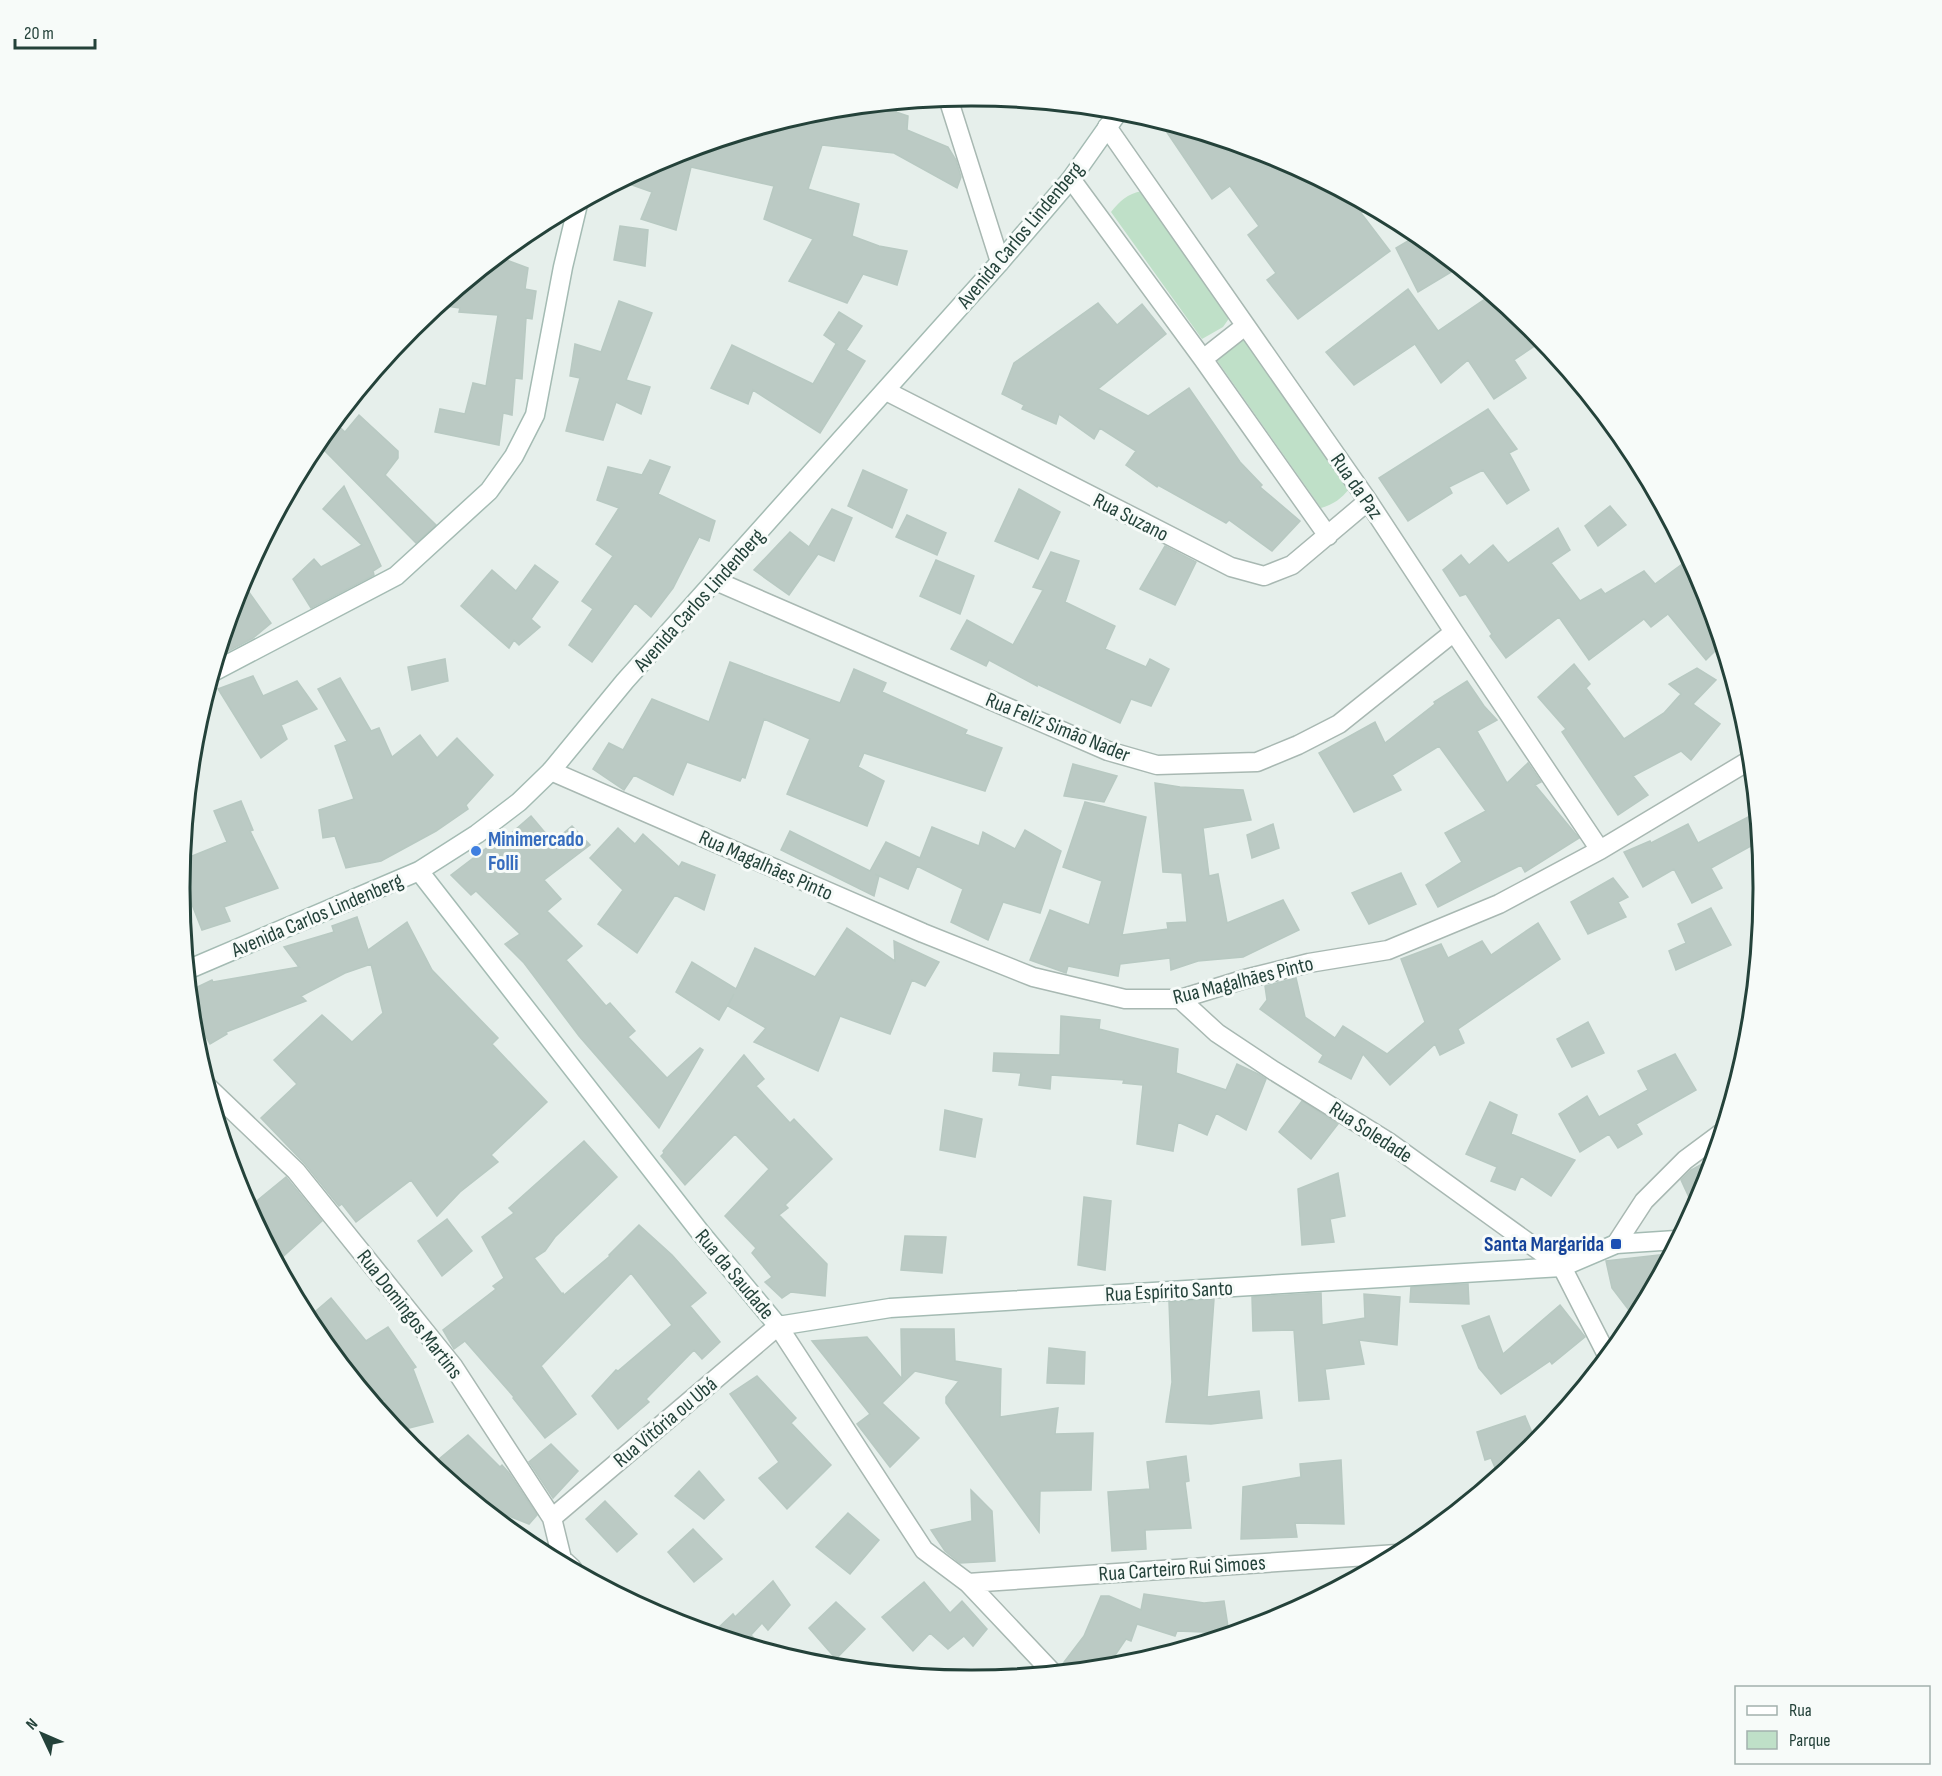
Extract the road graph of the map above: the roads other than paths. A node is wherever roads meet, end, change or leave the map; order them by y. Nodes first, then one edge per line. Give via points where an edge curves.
1 (951, 107) edge
2 (1113, 120) edge
3 (1107, 128) junction
4 (1071, 179) junction
5 (576, 214) edge
6 (1000, 262) junction
7 (1245, 326) junction
8 (1203, 359) junction
9 (886, 391) junction
10 (1368, 501) junction
11 (1328, 536) junction
12 (716, 581) junction
13 (1454, 632) junction
14 (222, 667) edge
15 (1742, 765) edge
16 (551, 771) junction
17 (1600, 850) junction
18 (419, 871) junction
19 (194, 967) edge
20 (1180, 999) junction
21 (218, 1097) edge
22 (1710, 1141) edge
23 (1669, 1240) edge
24 (1616, 1244) junction
25 (1562, 1267) junction
26 (778, 1326) junction
27 (1603, 1347) edge
28 (552, 1518) junction
29 (558, 1551) edge
30 (1378, 1555) edge
31 (968, 1583) junction
32 (1046, 1666) edge

1 - 6 street
2 - 3 street, Avenida Carlos Lindenberg
3 - 4 street, Avenida Carlos Lindenberg
3 - 7 street, Rua da Paz
4 - 6 street, Avenida Carlos Lindenberg
4 - 8 street
5 - 14 street via 535,415 514,456 489,491 396,576
6 - 9 street, Avenida Carlos Lindenberg
7 - 8 street
7 - 10 street, Rua da Paz
8 - 11 street
9 - 11 street, Rua Suzano via 1231,567 1264,576 1292,565
9 - 12 street, Avenida Carlos Lindenberg
10 - 11 street, Rua Suzano
10 - 13 street, Rua da Paz
12 - 13 street, Rua Feliz Simão Nader via 1108,751 1157,765 1257,762 1298,745 1338,724
12 - 16 street, Avenida Carlos Lindenberg via 625,681
13 - 17 street, Rua da Paz
15 - 17 street, Rua Magalhães Pinto
16 - 18 street, Avenida Carlos Lindenberg via 477,834
16 - 20 street, Rua Magalhães Pinto via 1033,977 1125,999
17 - 20 street, Rua Magalhães Pinto via 1499,904 1388,950 1309,963
18 - 19 street, Avenida Carlos Lindenberg
18 - 26 street, Rua da Saudade via 700,1232
20 - 25 street, Rua Soledade via 1217,1033 1390,1143
21 - 28 street, Rua Domingos Martins via 296,1171 453,1366
22 - 24 street via 1644,1201
23 - 24 street
24 - 25 street, Rua Espírito Santo
25 - 26 street, Rua Espírito Santo via 890,1308
25 - 27 street
26 - 28 street, Rua Vitória ou Ubá
26 - 31 street, Rua da Saudade via 924,1550
28 - 29 street, Rua Domingos Martins
30 - 31 street, Rua Carteiro Rui Simoes
31 - 32 street, Rua da Saudade

